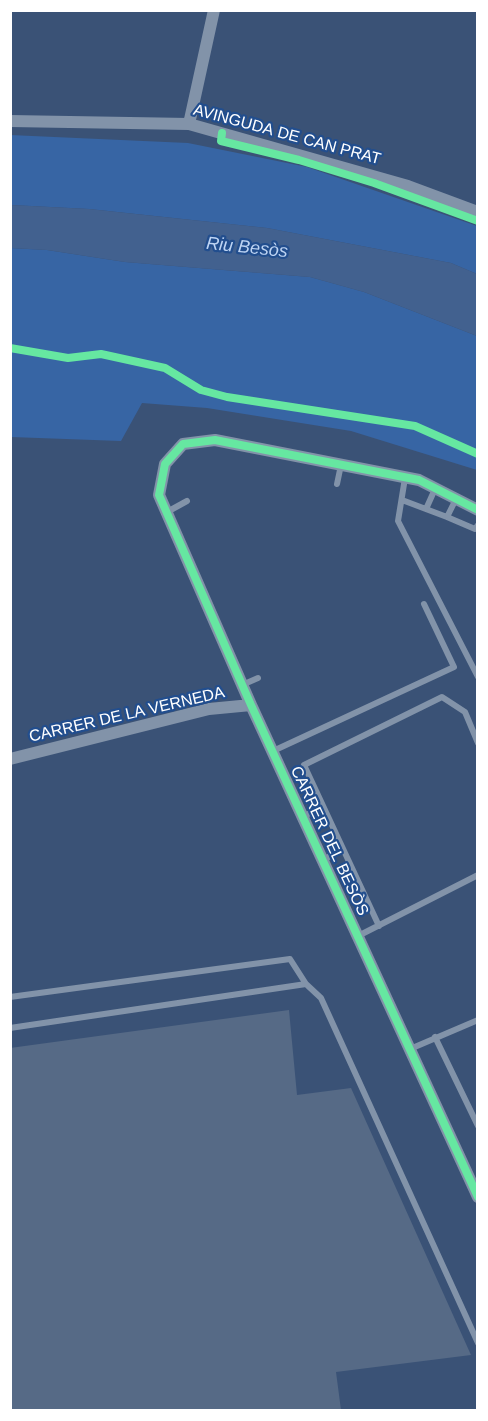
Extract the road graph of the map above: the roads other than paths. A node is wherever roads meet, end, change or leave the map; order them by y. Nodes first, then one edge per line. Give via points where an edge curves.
1 (214, 10) edge
2 (10, 121) edge
3 (189, 124) junction
4 (477, 212) edge
5 (341, 465) junction
6 (405, 478) junction
7 (337, 484) dead end
8 (435, 488) junction
9 (456, 499) junction
10 (402, 500) junction
11 (187, 501) dead end
12 (426, 509) junction
13 (477, 510) edge
14 (166, 512) junction
15 (447, 517) junction
16 (477, 528) edge
17 (424, 604) dead end
18 (477, 677) edge
19 (257, 679) dead end
20 (242, 685) junction
21 (251, 705) junction
22 (477, 743) edge
23 (273, 751) junction
24 (10, 759) edge
25 (324, 808) junction
26 (303, 816) junction
27 (343, 849) junction
28 (323, 860) junction
29 (477, 875) edge
30 (379, 926) junction
31 (358, 936) junction
32 (306, 984) junction
33 (10, 997) edge
34 (477, 1020) edge
35 (10, 1028) edge
36 (435, 1037) junction
37 (410, 1049) junction
38 (477, 1126) edge
39 (477, 1197) edge
40 (477, 1343) edge

1 - 3 street
2 - 3 street, AVINGUDA DE CAN PRAT
3 - 4 street, AVINGUDA DE CAN PRAT via 408,186
5 - 6 street
5 - 7 lane
5 - 14 street, CARRER DEL BESÒS via 215,440 183,444 165,464 159,495
6 - 8 street
6 - 10 lane
8 - 9 street
8 - 12 lane
9 - 13 street
9 - 15 lane
10 - 12 lane
10 - 18 lane via 398,521
11 - 14 lane
12 - 15 lane
14 - 20 street, CARRER DEL BESÒS
15 - 16 lane
17 - 23 lane via 454,667
19 - 20 lane
20 - 21 street, CARRER DEL BESÒS
21 - 23 street, CARRER DEL BESÒS
21 - 24 street, CARRER DE LA VERNEDA via 209,709
22 - 25 lane via 465,712 442,698 304,765
23 - 26 street, CARRER DEL BESÒS
25 - 26 lane
25 - 27 lane
26 - 28 street, CARRER DEL BESÒS
27 - 28 lane
27 - 30 lane
28 - 31 street, CARRER DEL BESÒS
29 - 30 lane
30 - 31 lane
31 - 37 street, CARRER DEL BESÒS
32 - 33 lane via 291,959
32 - 35 lane
32 - 40 lane via 321,998
34 - 36 lane
36 - 37 lane
36 - 38 lane
37 - 39 street, CARRER DEL BESÒS

